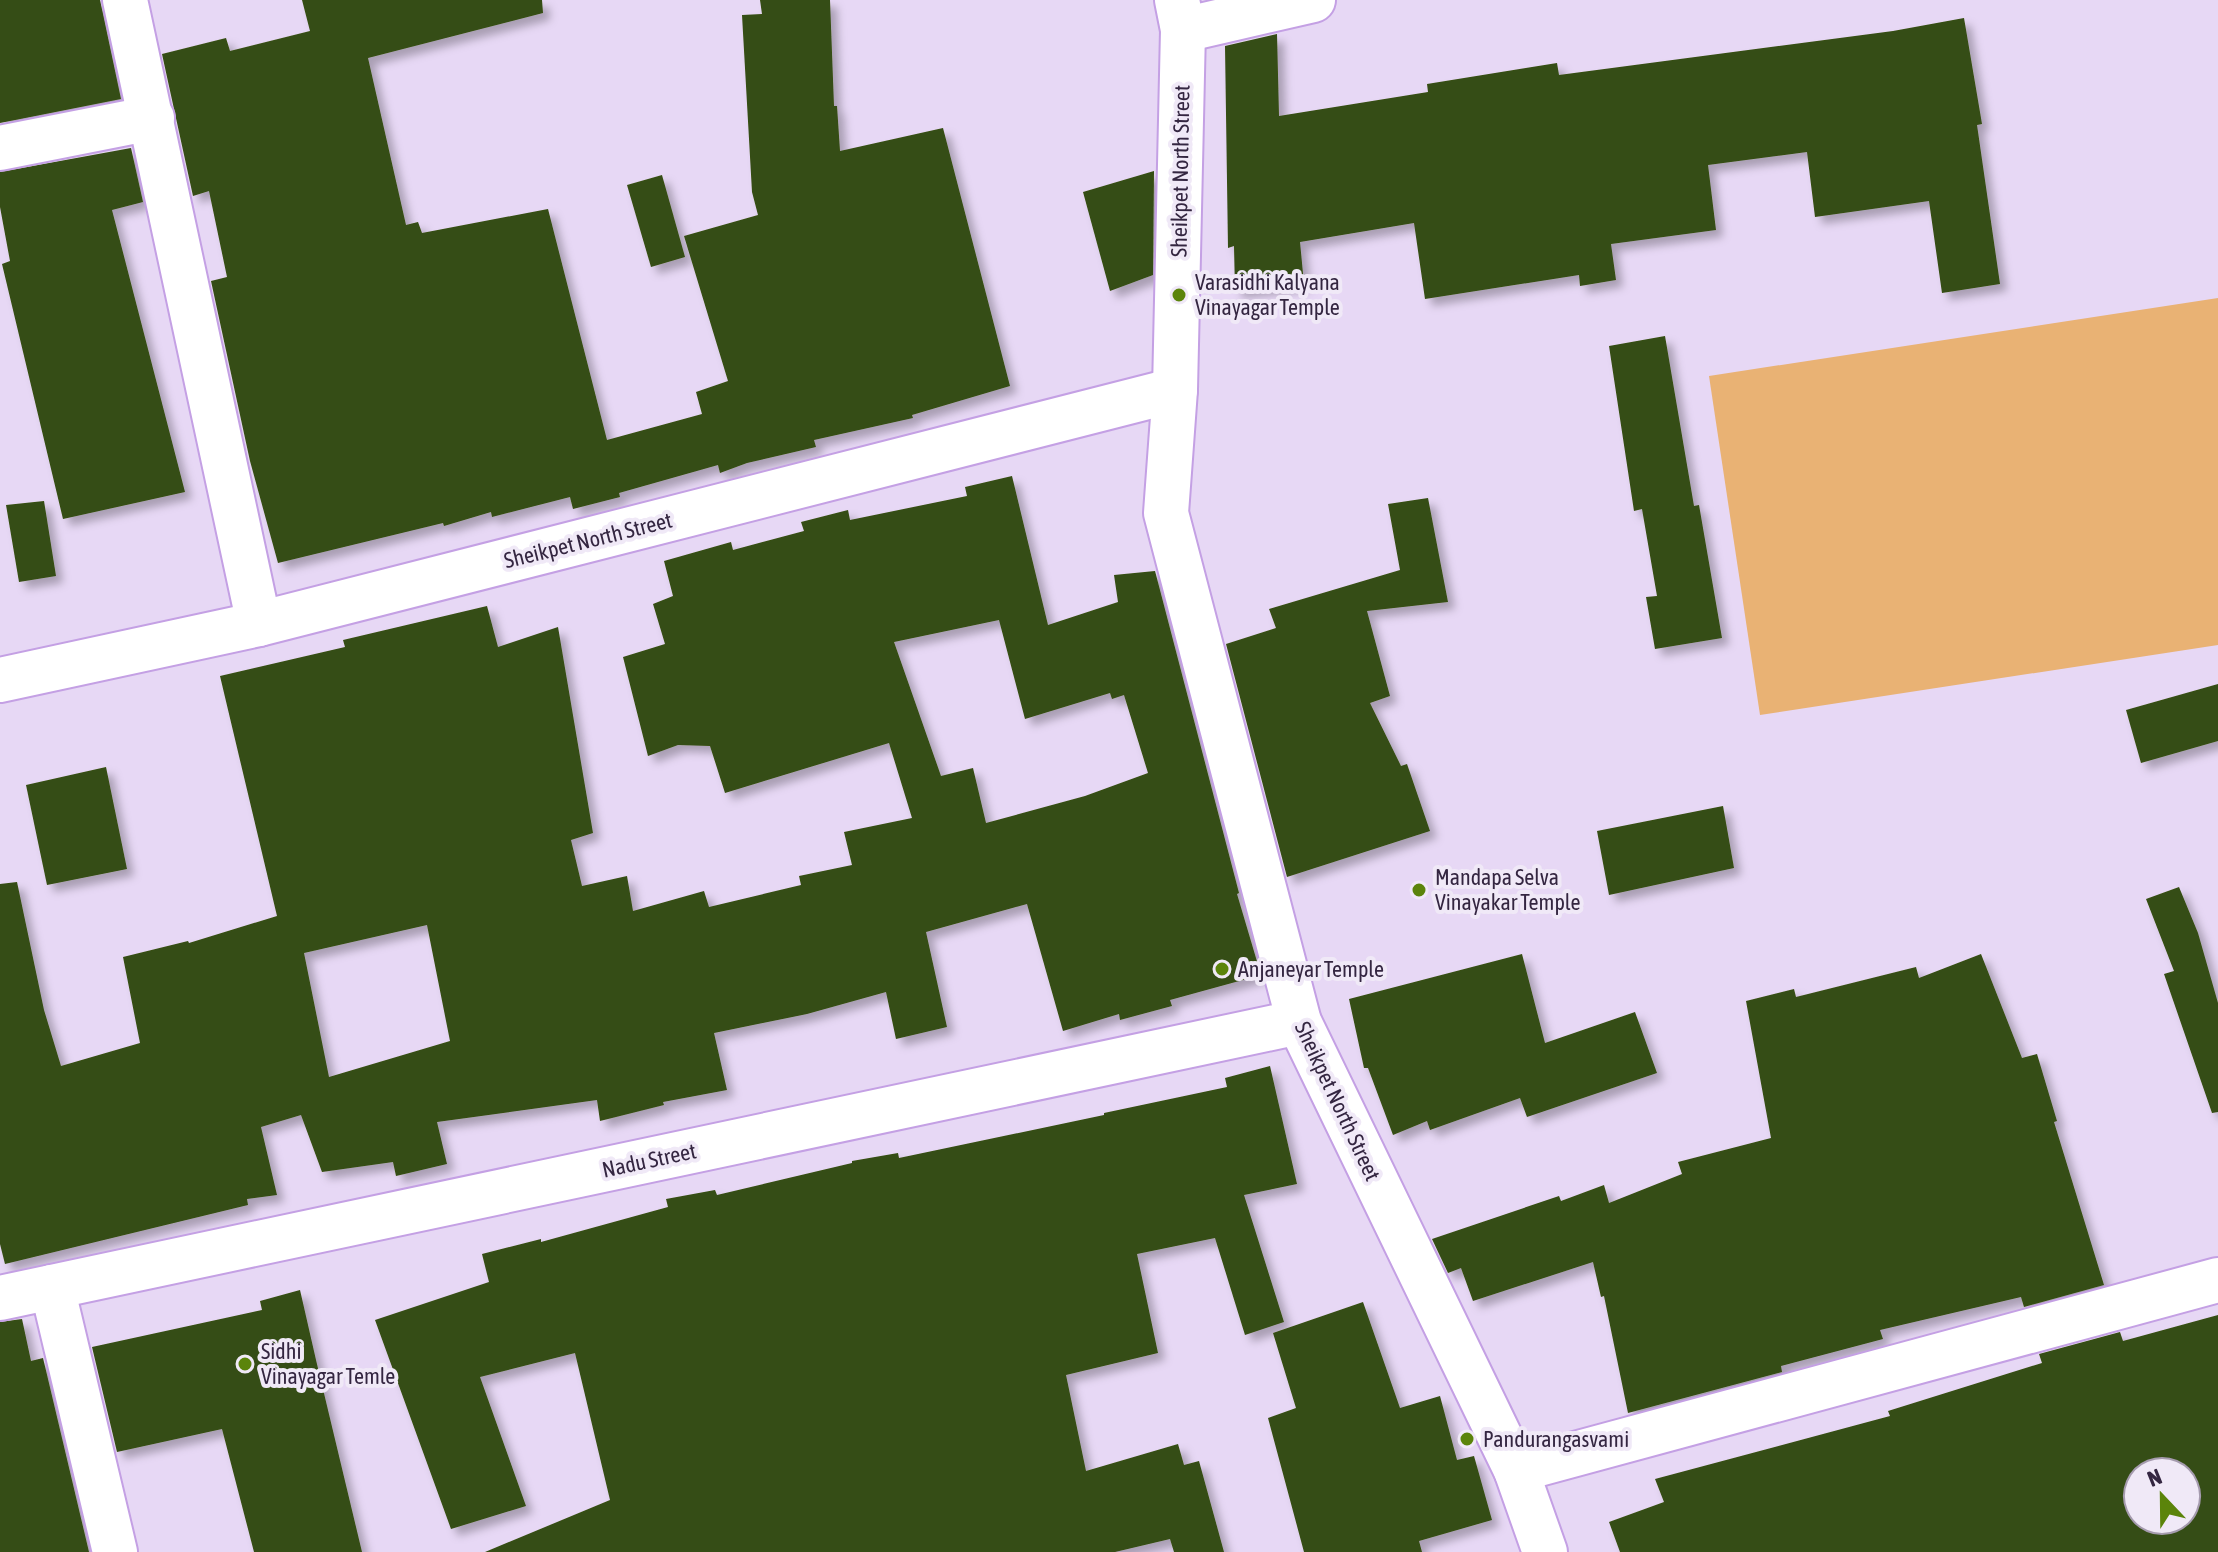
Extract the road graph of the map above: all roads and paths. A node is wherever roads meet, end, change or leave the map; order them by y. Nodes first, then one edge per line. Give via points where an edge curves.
1 (125, 0) edge
2 (1313, 0) edge
3 (1180, 15) edge
4 (152, 118) junction
5 (0, 148) edge
6 (1175, 390) junction
7 (259, 624) junction
8 (0, 680) edge
9 (1299, 1022) junction
10 (2218, 1280) edge
11 (52, 1287) junction
12 (0, 1298) edge
13 (1516, 1470) junction
14 (115, 1552) edge
15 (1545, 1552) edge

1 - 4 street
2 - 3 street
3 - 6 street, Sheikpet North Street
4 - 5 street
4 - 7 street
6 - 7 street, Sheikpet North Street
6 - 9 street, Sheikpet North Street via 1166,513
7 - 8 street, Sheikpet North Street
9 - 11 street, Nadu Street
9 - 13 street, Sheikpet North Street
10 - 13 street
11 - 12 street, Nadu Street
11 - 14 street
13 - 15 street, Sheikpet North Street

